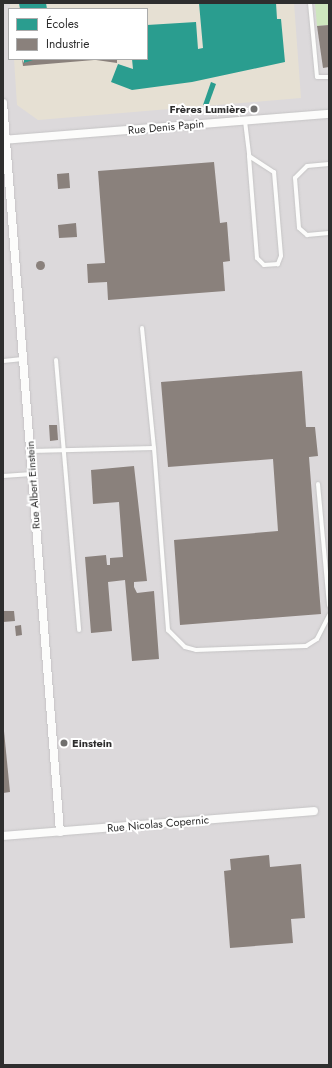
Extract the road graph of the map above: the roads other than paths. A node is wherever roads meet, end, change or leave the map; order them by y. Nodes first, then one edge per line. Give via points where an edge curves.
1 (310, 3) edge
2 (329, 77) edge
3 (3, 103) edge
4 (329, 114) edge
5 (246, 120) junction
6 (4, 140) edge
7 (249, 156) junction
8 (329, 164) edge
9 (329, 233) edge
10 (142, 328) dead end
11 (24, 359) junction
12 (56, 360) dead end
13 (3, 361) edge
14 (154, 448) junction
15 (65, 450) junction
16 (31, 451) junction
17 (32, 474) junction
18 (3, 476) edge
19 (318, 484) dead end
20 (329, 606) edge
21 (329, 615) edge
22 (79, 630) dead end
23 (314, 811) dead end
24 (60, 832) junction
25 (3, 836) edge

1 - 2 lane via 317,77
3 - 6 street, Rue Albert Einstein
4 - 5 street, Rue Denis Papin
5 - 6 street, Rue Denis Papin
5 - 7 lane
6 - 11 street, Rue Albert Einstein
7 - 7 lane via 257,258 264,265 278,264 281,256 274,172
8 - 9 lane via 307,166 295,178 299,228 308,235
10 - 14 lane
11 - 13 lane
11 - 16 street, Rue Albert Einstein
12 - 15 lane
14 - 15 lane
14 - 21 lane via 168,630 176,640 196,650 306,646 317,639
15 - 16 lane
15 - 22 lane
16 - 17 street, Rue Albert Einstein
17 - 18 lane
17 - 24 street, Rue Albert Einstein
19 - 20 lane
23 - 24 street, Rue Nicolas Copernic
24 - 25 street, Rue Nicolas Copernic

